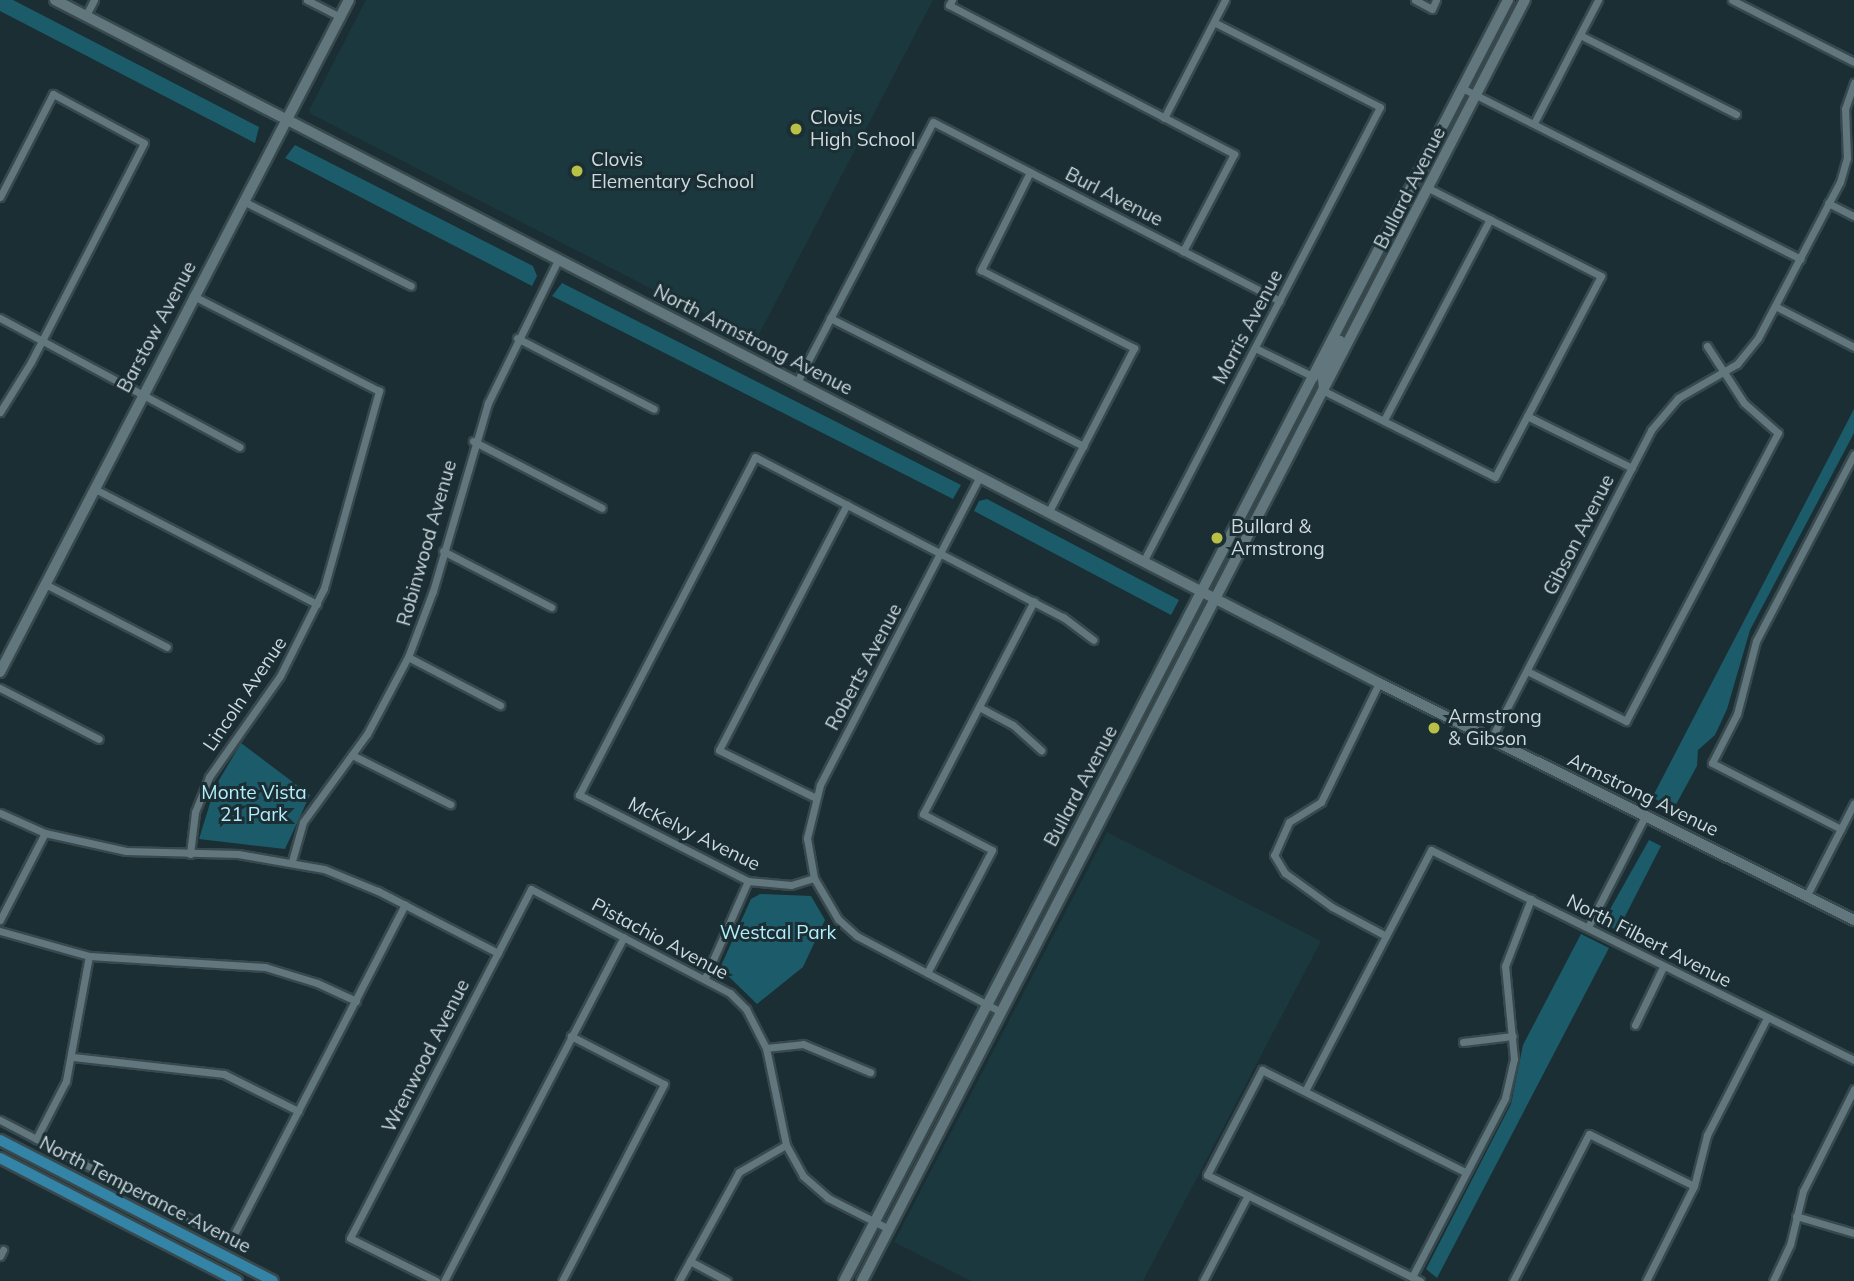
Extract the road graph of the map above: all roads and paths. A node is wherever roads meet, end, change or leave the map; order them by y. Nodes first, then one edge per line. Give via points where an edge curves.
1 (55, 0) edge
2 (94, 0) edge
3 (307, 0) edge
4 (349, 0) edge
5 (1225, 0) edge
6 (1415, 0) edge
7 (1436, 0) edge
8 (1508, 0) edge
9 (1525, 0) edge
10 (1598, 0) edge
11 (1732, 0) edge
12 (950, 3) edge
13 (86, 15) junction
14 (341, 17) junction
15 (1214, 22) junction
16 (1580, 36) junction
17 (1854, 62) edge
18 (1854, 83) edge
19 (1464, 89) junction
20 (1478, 96) junction
21 (1736, 114) dead end
22 (1164, 118) junction
23 (286, 122) junction
24 (1534, 123) junction
25 (1854, 124) edge
26 (1845, 125) junction
27 (1030, 172) junction
28 (1430, 189) junction
29 (0, 197) edge
30 (243, 201) junction
31 (1828, 203) junction
32 (1854, 216) edge
33 (1490, 219) junction
34 (1183, 251) junction
35 (1800, 258) junction
36 (558, 260) junction
37 (411, 286) dead end
38 (193, 296) junction
39 (1280, 301) junction
40 (1775, 306) junction
41 (1350, 308) junction
42 (0, 318) edge
43 (830, 318) junction
44 (517, 338) junction
45 (42, 340) junction
46 (1707, 346) dead end
47 (1854, 346) edge
48 (1255, 348) junction
49 (1724, 372) junction
50 (1314, 377) junction
51 (797, 382) junction
52 (1324, 391) junction
53 (142, 392) junction
54 (653, 409) dead end
55 (0, 412) edge
56 (1527, 416) junction
57 (1384, 420) junction
58 (473, 441) junction
59 (1083, 446) junction
60 (240, 447) dead end
61 (1854, 454) edge
62 (1632, 468) junction
63 (979, 478) junction
64 (95, 489) junction
65 (847, 505) junction
66 (602, 508) dead end
67 (1048, 513) junction
68 (443, 551) junction
69 (941, 553) junction
70 (1143, 562) junction
71 (45, 584) junction
72 (1202, 592) junction
73 (1216, 599) junction
74 (1034, 601) junction
75 (317, 604) junction
76 (551, 607) dead end
77 (1093, 640) dead end
78 (167, 647) dead end
79 (408, 657) junction
80 (1527, 671) junction
81 (0, 672) edge
82 (1379, 683) junction
83 (0, 688) edge
84 (500, 705) dead end
85 (979, 707) junction
86 (99, 739) dead end
87 (1491, 740) junction
88 (1041, 750) dead end
89 (352, 755) junction
90 (814, 797) junction
91 (1854, 803) edge
92 (450, 804) dead end
93 (0, 813) edge
94 (1645, 816) junction
95 (1841, 829) junction
96 (45, 833) junction
97 (190, 854) junction
98 (292, 861) junction
99 (814, 878) junction
100 (748, 881) junction
101 (531, 890) joint
102 (1807, 895) junction
103 (1531, 900) junction
104 (405, 905) junction
105 (0, 920) edge
106 (1854, 920) edge
107 (1588, 927) junction
108 (0, 931) edge
109 (1386, 936) junction
110 (624, 937) junction
111 (498, 953) junction
112 (89, 956) junction
113 (1663, 967) junction
114 (928, 972) junction
115 (705, 978) junction
116 (355, 1001) junction
117 (987, 1004) junction
118 (1001, 1012) junction
119 (1767, 1018) junction
120 (1635, 1025) dead end
121 (571, 1036) junction
122 (1513, 1036) junction
123 (1463, 1042) dead end
124 (766, 1048) junction
125 (73, 1057) junction
126 (1854, 1060) edge
127 (870, 1072) dead end
128 (1854, 1088) edge
129 (1305, 1091) junction
130 (298, 1111) junction
131 (0, 1120) edge
132 (36, 1139) junction
133 (0, 1140) edge
134 (786, 1145) junction
135 (0, 1158) edge
136 (1465, 1172) junction
137 (1694, 1186) junction
138 (1248, 1195) junction
139 (1796, 1216) junction
140 (874, 1222) junction
141 (888, 1229) junction
142 (1854, 1233) edge
143 (690, 1261) junction
144 (1412, 1277) junction
145 (845, 1280) edge
146 (237, 1281) edge
147 (273, 1281) edge
148 (436, 1281) edge
149 (444, 1281) edge
150 (562, 1281) edge
151 (679, 1281) edge
152 (727, 1281) edge
153 (862, 1281) edge
154 (1203, 1281) edge
155 (1420, 1281) edge
156 (1513, 1281) edge
157 (1646, 1281) edge
158 (1773, 1281) edge

1 - 13 main road
2 - 13 street
3 - 14 street
4 - 14 main road, Barstow Avenue
5 - 15 street
6 - 7 street via 1432,9
8 - 19 main road, Bullard Avenue
9 - 20 main road, Bullard Avenue
10 - 16 street
11 - 17 street
12 - 22 street
13 - 23 main road
14 - 23 main road, Barstow Avenue
15 - 22 street
15 - 39 street, Morris Avenue via 1380,107
16 - 21 street
16 - 24 street
18 - 26 street, Gibson Avenue
19 - 20 street
19 - 41 main road, Bullard Avenue
20 - 24 street
20 - 28 main road, Bullard Avenue
22 - 34 street via 1234,154
23 - 30 main road, Barstow Avenue
23 - 36 main road, North Armstrong Avenue
24 - 35 street
25 - 26 street
26 - 31 street, Gibson Avenue via 1847,158
27 - 34 street, Burl Avenue
27 - 43 street, Burl Avenue via 933,122
27 - 59 street via 981,270 1134,348
28 - 33 street
28 - 52 main road, Bullard Avenue
29 - 45 street via 53,94 144,143
30 - 37 street
30 - 38 main road, Barstow Avenue
31 - 32 street
31 - 35 street, Gibson Avenue
33 - 56 street via 1601,276
33 - 57 street
34 - 39 street, Burl Avenue
35 - 40 street, Gibson Avenue
36 - 44 street, Robinwood Avenue
36 - 51 main road, North Armstrong Avenue
38 - 53 main road, Barstow Avenue
38 - 75 street, Lincoln Avenue via 379,391
39 - 48 street, Morris Avenue
40 - 47 street
40 - 49 street, Gibson Avenue via 1748,353
41 - 50 main road, Bullard Avenue
41 - 52 main road, Bullard Avenue via 1323,378
42 - 45 street
43 - 51 street
43 - 59 street
44 - 54 street
44 - 58 street, Robinwood Avenue
45 - 53 street
45 - 55 street
46 - 49 street
48 - 50 street
48 - 70 street, Morris Avenue
49 - 62 street, Gibson Avenue via 1663,412
49 - 80 street via 1755,415 1778,433 1626,721
50 - 72 main road, Bullard Avenue
51 - 63 main road, North Armstrong Avenue
52 - 57 street
52 - 73 main road, Bullard Avenue
53 - 60 street
53 - 64 main road, Barstow Avenue
56 - 57 street via 1495,477
56 - 62 street
58 - 66 street
58 - 68 street, Robinwood Avenue
59 - 67 street
61 - 95 street via 1756,641 1737,714 1712,763
62 - 80 street, Gibson Avenue
63 - 67 main road, North Armstrong Avenue
63 - 69 street, Roberts Avenue
64 - 71 main road, Barstow Avenue
64 - 75 street
65 - 69 street
65 - 90 street via 719,750
65 - 100 street, McKelvy Avenue via 755,457 579,795
67 - 70 main road, North Armstrong Avenue
68 - 76 street
68 - 79 street, Robinwood Avenue
69 - 74 street
69 - 90 street, Roberts Avenue
70 - 72 main road, North Armstrong Avenue
71 - 78 street
71 - 81 main road, Barstow Avenue
72 - 73 main road, Armstrong Avenue
72 - 117 main road, Bullard Avenue
73 - 82 main road, Armstrong Avenue
73 - 118 main road, Bullard Avenue
74 - 77 street
74 - 85 street
75 - 97 street, Lincoln Avenue via 280,676 209,777 195,812
79 - 84 street
79 - 89 street, Robinwood Avenue
80 - 87 street, Gibson Avenue
82 - 87 main road, Armstrong Avenue
82 - 109 street via 1321,802 1289,822 1273,855 1285,873 1332,907
83 - 86 street
85 - 88 street via 1013,725
85 - 114 street via 923,814 992,850
87 - 94 main road, Armstrong Avenue
89 - 92 street
89 - 98 street, Robinwood Avenue via 303,822
90 - 99 street, Roberts Avenue via 807,838
91 - 95 street
93 - 96 street
94 - 102 main road, Armstrong Avenue
94 - 107 street
95 - 102 street
96 - 97 street via 126,851
96 - 105 street
97 - 98 street
98 - 104 street via 356,881
99 - 100 street, McKelvy Avenue via 780,886
99 - 114 street via 825,902 857,936
100 - 115 street
101 - 110 street, Pistachio Avenue
101 - 111 street, Wrenwood Avenue
102 - 106 main road
103 - 107 street, North Filbert Avenue
103 - 109 street, North Filbert Avenue via 1431,850
103 - 122 street via 1505,966 1503,987
104 - 111 street
104 - 116 street
107 - 113 street, North Filbert Avenue
108 - 112 street
109 - 129 street
110 - 115 street, Pistachio Avenue
110 - 121 street
111 - 148 street, Wrenwood Avenue via 350,1238
112 - 116 street via 156,963 235,962 288,972
112 - 125 street
113 - 119 street, North Filbert Avenue
113 - 120 street
114 - 117 street
115 - 124 street, Pistachio Avenue via 746,1009
116 - 130 street
117 - 118 street
117 - 140 main road, Bullard Avenue
118 - 141 main road, Bullard Avenue
119 - 126 street, North Filbert Avenue
119 - 137 street via 1707,1135
121 - 149 street
121 - 150 street via 664,1084
122 - 123 street
122 - 136 street via 1514,1059 1504,1098
124 - 127 street via 803,1044
124 - 134 street, Pistachio Avenue
125 - 130 street via 224,1074
125 - 132 street
128 - 139 street via 1807,1182
129 - 136 street
129 - 138 street via 1262,1070 1208,1175
130 - 132 street via 231,1240
131 - 132 street
133 - 147 main road, North Temperance Avenue
134 - 140 street, Pistachio Avenue via 815,1189
134 - 143 street via 739,1172
135 - 146 main road, North Temperance Avenue
136 - 144 street
137 - 156 street via 1589,1134
137 - 157 street
138 - 144 street
138 - 154 street
139 - 142 street
139 - 158 street via 1787,1252
140 - 141 street, Pistachio Avenue
140 - 145 main road, Bullard Avenue
141 - 153 main road, Bullard Avenue
143 - 151 street
143 - 152 street
144 - 155 street

